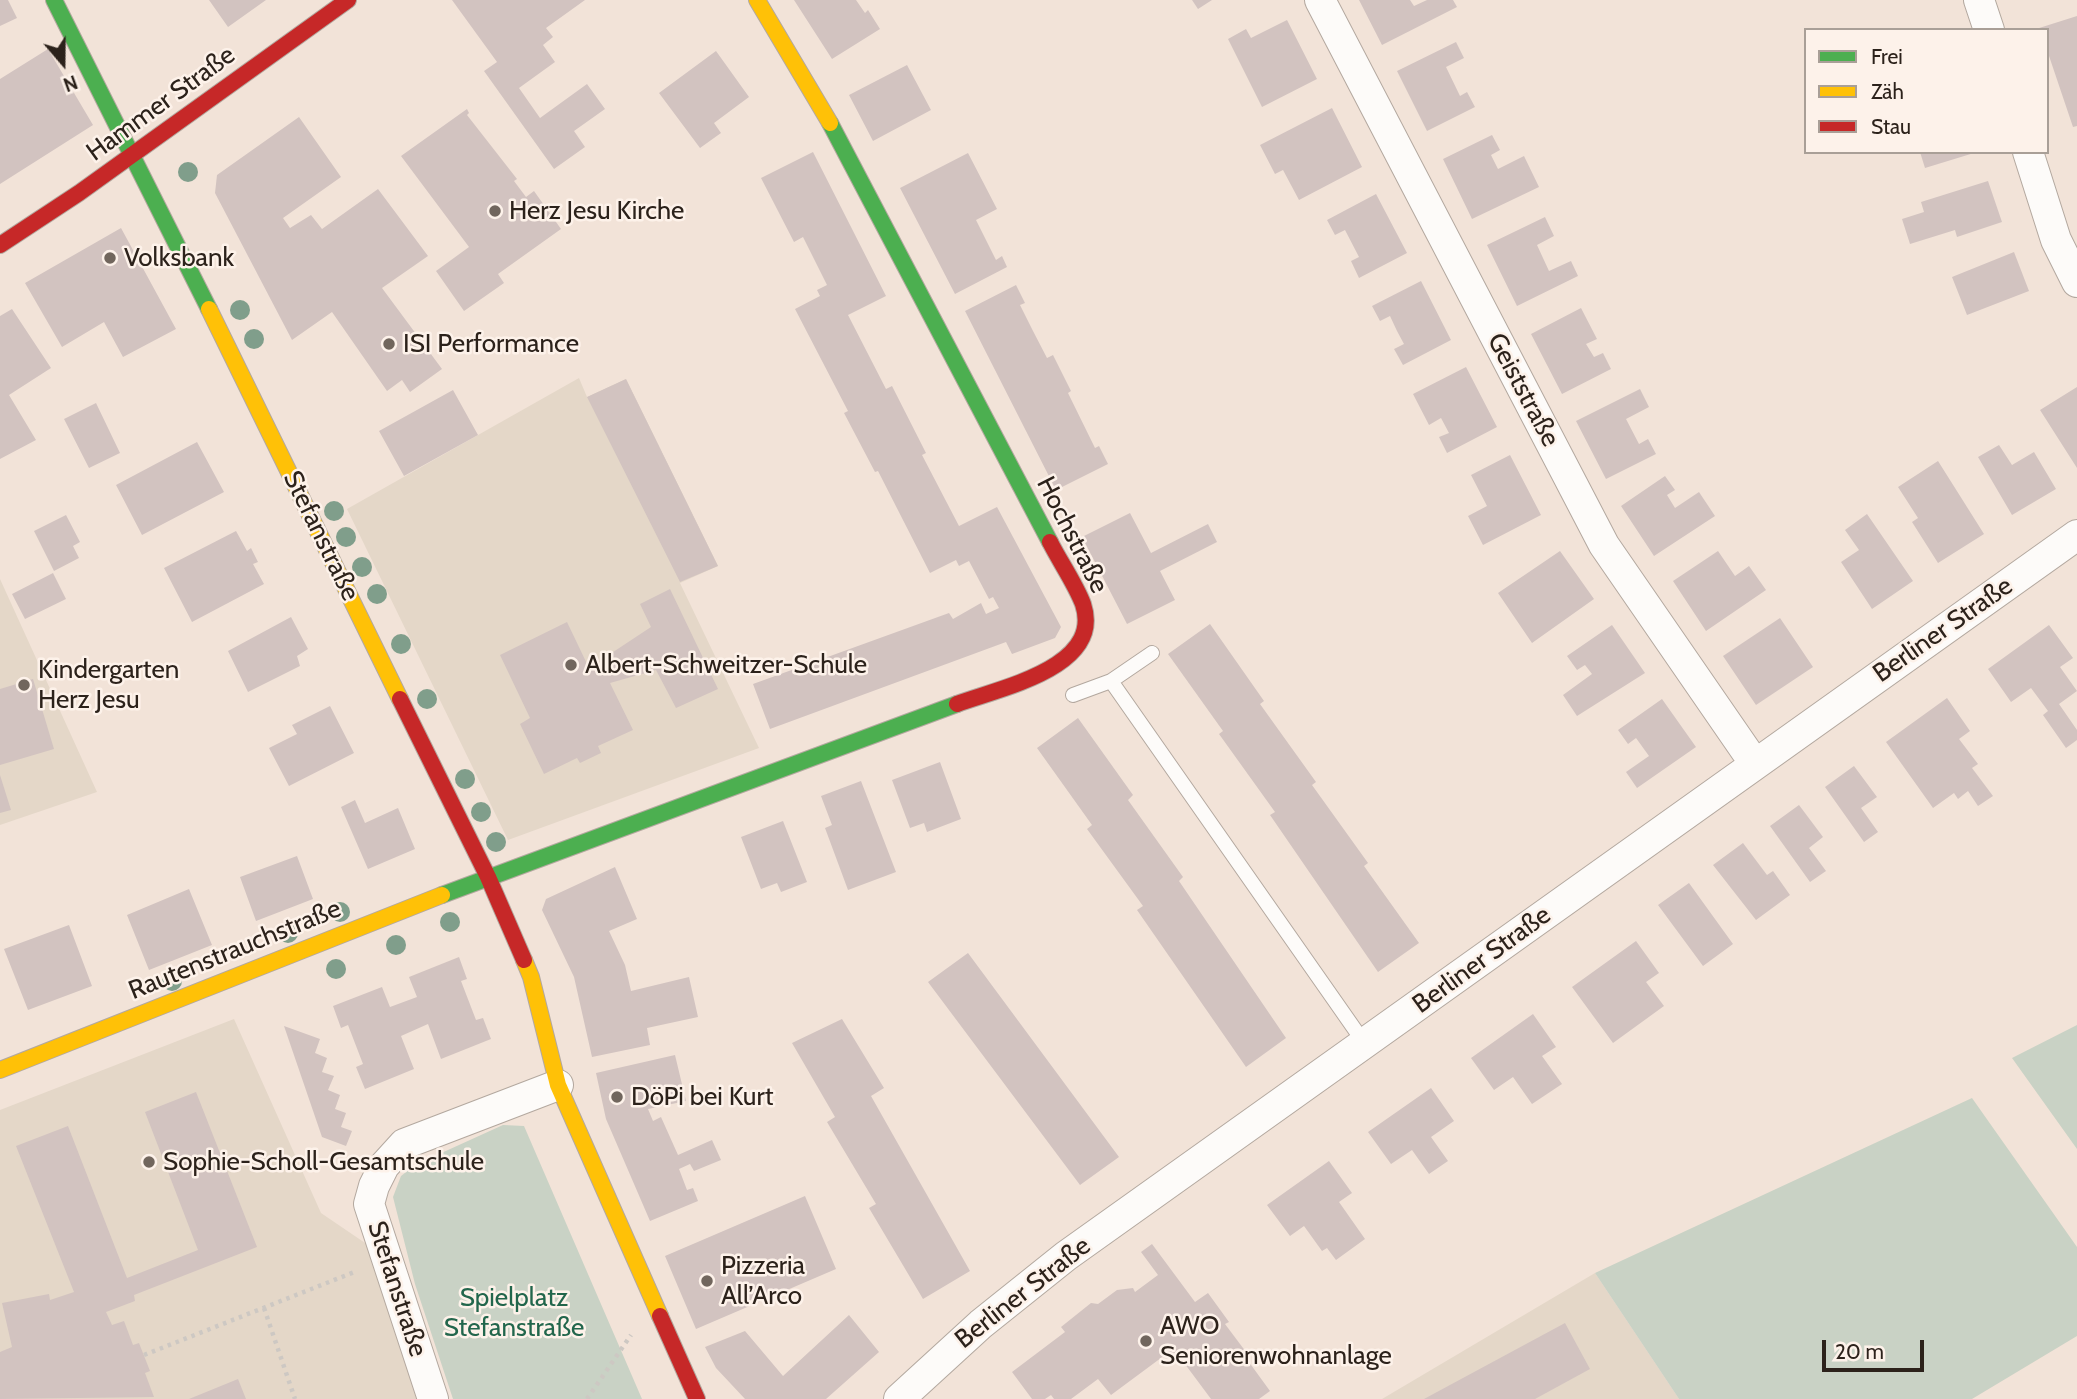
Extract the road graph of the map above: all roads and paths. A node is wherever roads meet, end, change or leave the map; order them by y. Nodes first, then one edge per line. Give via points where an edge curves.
1 (54, 0) edge
2 (348, 0) edge
3 (757, 0) edge
4 (1320, 0) edge
5 (1979, 0) edge
6 (1988, 28) edge
7 (133, 154) junction
8 (2029, 154) edge
9 (0, 245) edge
10 (2077, 282) edge
11 (2077, 535) edge
12 (1152, 653) dead end
13 (1111, 681) junction
14 (1073, 695) dead end
15 (1755, 764) junction
16 (488, 877) junction
17 (1365, 1044) junction
18 (0, 1070) edge
19 (558, 1085) junction
20 (387, 1259) junction
21 (655, 1300) junction
22 (264, 1308) junction
23 (144, 1355) dead end
24 (295, 1399) edge
25 (433, 1399) edge
26 (587, 1399) edge
27 (697, 1399) edge
28 (899, 1399) edge

1 - 7 street, Stefanstraße
2 - 7 street, Hammer Straße
3 - 16 street, Hochstraße via 837,135 1083,606 1086,633 1074,652 1054,668
4 - 15 street, Geiststraße via 1604,545
5 - 6 street
7 - 9 street, Hammer Straße
7 - 16 street, Stefanstraße
8 - 10 street via 2056,240
11 - 15 street, Berliner Straße
12 - 13 lane
13 - 14 lane
13 - 17 lane
15 - 17 street, Berliner Straße
16 - 18 street, Rautenstrauchstraße
16 - 19 street, Stefanstraße via 531,977
17 - 28 street, Berliner Straße via 1066,1256 981,1324
19 - 20 street, Stefanstraße via 404,1144 384,1166 369,1204
19 - 21 street, Stefanstraße
20 - 22 path
20 - 25 street, Stefanstraße
21 - 26 path
21 - 27 street, Stefanstraße
22 - 23 path
22 - 24 path

